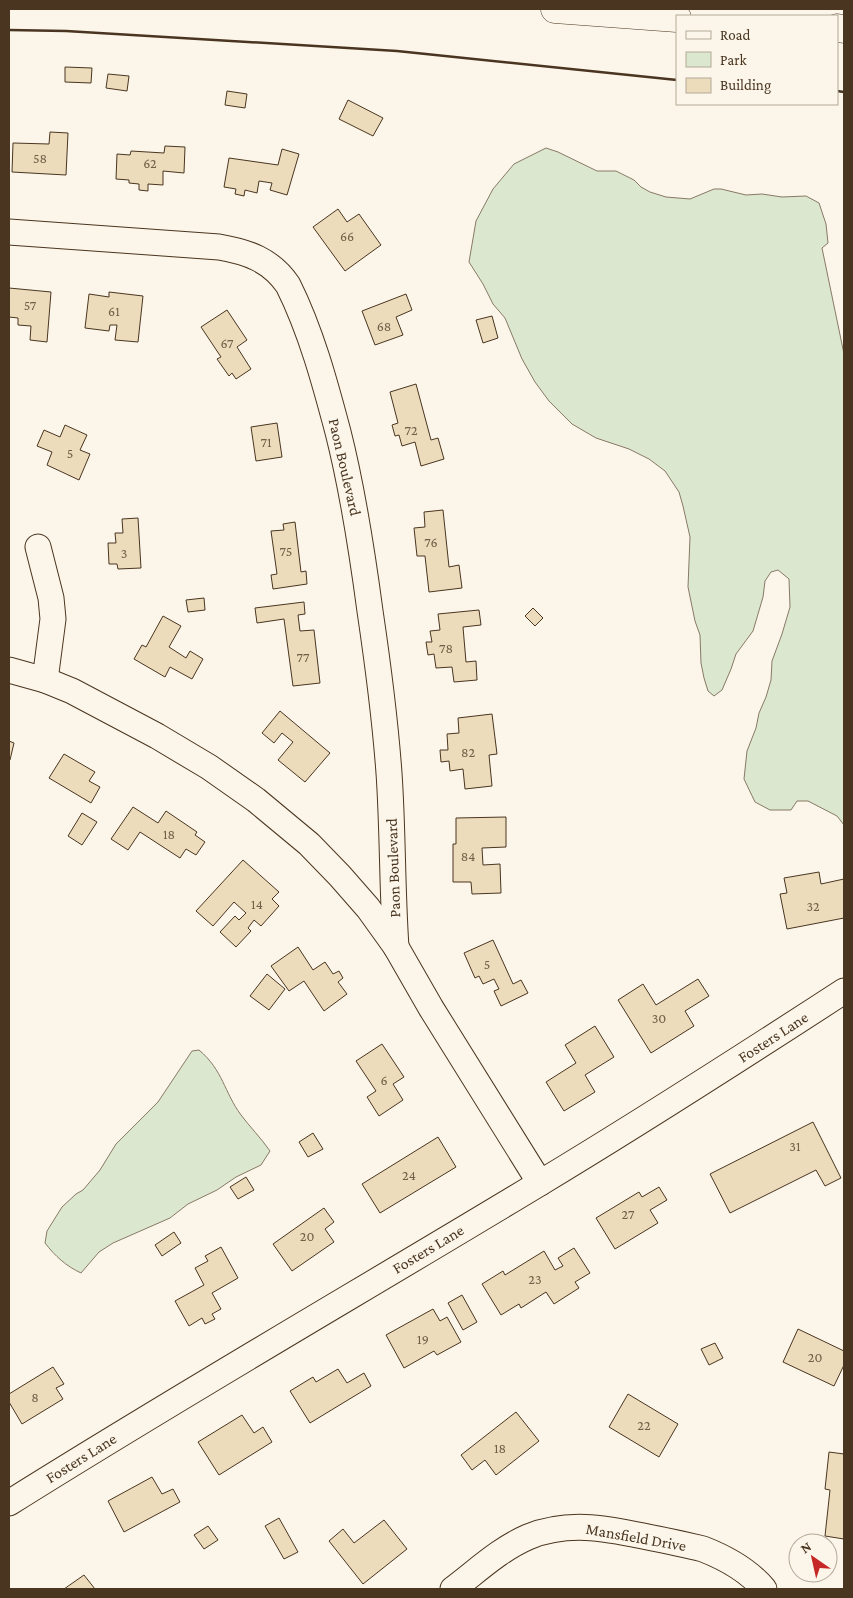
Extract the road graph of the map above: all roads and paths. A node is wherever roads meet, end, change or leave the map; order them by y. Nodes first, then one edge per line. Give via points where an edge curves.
1 (555, 9) edge
2 (676, 18) edge
3 (9, 232) edge
4 (38, 547) dead end
5 (9, 670) edge
6 (46, 680) junction
7 (396, 947) junction
8 (844, 991) edge
9 (540, 1183) junction
10 (9, 1503) edge
11 (453, 1589) edge
12 (764, 1589) edge

1 - 2 highway
3 - 7 street, Paon Boulevard via 239,250 269,264 288,285 313,345 332,407 358,525 383,701
4 - 6 street via 53,619
5 - 6 street, Paon Boulevard
6 - 7 street, Paon Boulevard via 164,740 210,767 256,800 309,844 368,908
7 - 9 street, Paon Boulevard
8 - 9 street, Fosters Lane
9 - 10 street, Fosters Lane via 167,1404
11 - 12 street, Mansfield Drive via 497,1555 527,1538 577,1526 611,1529 703,1549 741,1568

